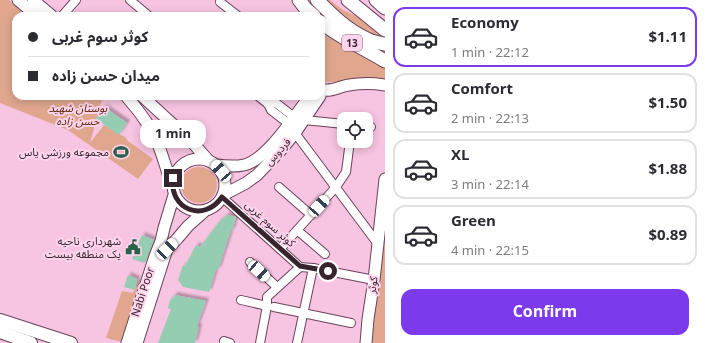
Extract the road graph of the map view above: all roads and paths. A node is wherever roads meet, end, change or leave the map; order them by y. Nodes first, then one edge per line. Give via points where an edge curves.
1 (18, 0) edge
2 (33, 0) edge
3 (76, 0) edge
4 (130, 0) edge
5 (299, 0) edge
6 (317, 0) edge
7 (348, 0) edge
8 (376, 0) edge
9 (220, 2) dead end
10 (385, 8) edge
11 (32, 12) edge
12 (47, 12) edge
13 (66, 12) edge
14 (144, 12) edge
15 (233, 12) edge
16 (309, 12) edge
17 (325, 25) edge
18 (385, 30) edge
19 (385, 44) edge
20 (385, 61) edge
21 (385, 85) edge
22 (325, 91) edge
23 (130, 100) edge
24 (148, 100) edge
25 (263, 100) edge
26 (308, 100) edge
27 (314, 100) edge
28 (295, 124) junction
29 (337, 124) edge
30 (349, 148) edge
31 (212, 163) junction
32 (385, 179) edge
33 (279, 186) dead end
34 (336, 187) junction
35 (173, 190) junction
36 (223, 196) junction
37 (206, 210) junction
38 (311, 215) junction
39 (297, 230) junction
40 (378, 244) junction
41 (280, 249) junction
42 (325, 254) dead end
43 (250, 262) dead end
44 (300, 266) junction
45 (314, 268) junction
46 (374, 280) junction
47 (277, 287) junction
48 (241, 300) dead end
49 (271, 306) junction
50 (304, 313) junction
51 (0, 320) edge
52 (351, 323) dead end
53 (0, 332) edge
54 (31, 343) edge
55 (70, 343) edge
56 (127, 343) edge
57 (137, 343) edge
58 (260, 343) edge
59 (297, 343) edge
60 (366, 343) edge

1 - 11 main road
2 - 12 main road
3 - 13 street
4 - 14 street
5 - 16 highway
6 - 19 highway via 352,31 368,40
7 - 18 highway
8 - 10 highway
9 - 15 street
17 - 20 highway, 13
21 - 22 main road via 348,85
23 - 35 main road via 151,130 162,154
24 - 31 main road
25 - 28 street via 268,104 276,103
26 - 28 main road, فردوس
27 - 28 main road, فردوس
28 - 29 street
28 - 31 main road, فردوس via 252,162 235,166
28 - 34 street
28 - 36 main road, فردوس via 281,150 257,175
30 - 34 street via 346,172
31 - 35 main road via 202,159 187,161 176,171
31 - 36 main road via 221,171 224,178
32 - 40 main road, کوثر
33 - 38 street
34 - 38 street
34 - 40 street
35 - 37 main road via 178,202 184,207 191,210
35 - 56 main road, Nabi Poor via 161,241
36 - 37 main road via 218,203
36 - 41 street, کوثر سوم غربی
37 - 57 main road via 167,249
38 - 39 street
39 - 41 street
39 - 42 street
40 - 46 main road, کوثر
41 - 44 street, کوثر سوم غربی
43 - 47 street
44 - 45 street
44 - 47 street
45 - 46 street
45 - 50 street
46 - 60 main road, کوثر
47 - 49 street via 267,297
48 - 49 street
49 - 50 street
49 - 58 street
50 - 52 street
50 - 59 street
51 - 55 main road
53 - 54 main road

